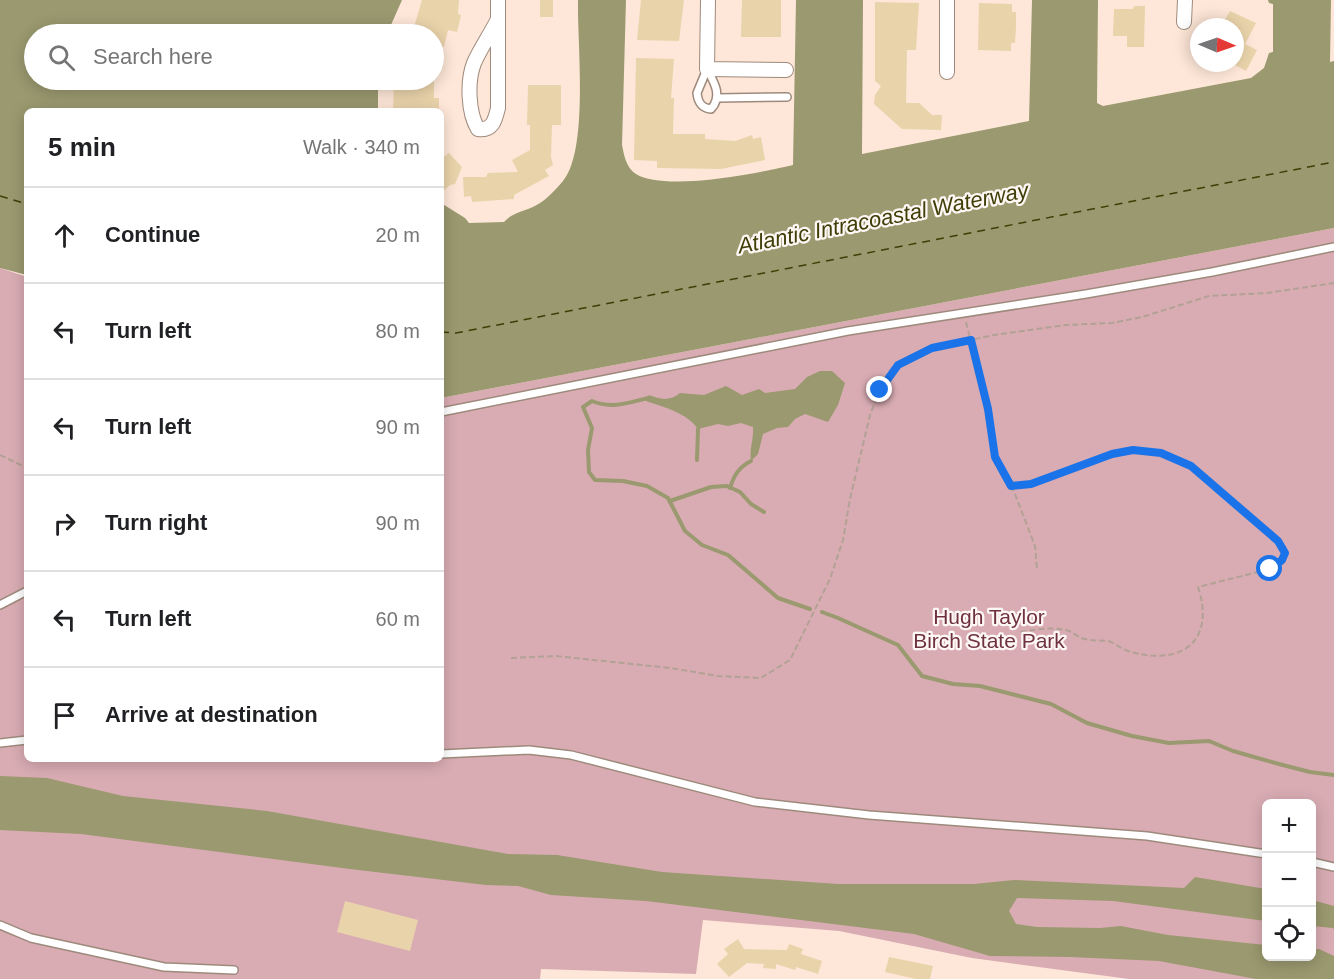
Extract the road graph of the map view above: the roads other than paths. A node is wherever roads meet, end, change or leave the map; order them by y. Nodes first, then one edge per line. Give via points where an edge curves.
1 (498, 0) edge
2 (708, 0) edge
3 (947, 0) edge
4 (1185, 0) edge
5 (497, 21) junction
6 (1184, 22) dead end
7 (707, 69) junction
8 (786, 70) dead end
9 (947, 72) dead end
10 (717, 98) junction
11 (787, 98) dead end
12 (1334, 247) edge
13 (444, 411) edge
14 (24, 593) edge
15 (0, 605) edge
16 (24, 740) edge
17 (0, 743) edge
18 (444, 754) edge
19 (1262, 854) edge
20 (1316, 863) edge
21 (1334, 867) edge
22 (0, 925) edge
23 (234, 970) dead end

1 - 5 street
2 - 7 street
3 - 9 street
4 - 6 street
5 - 5 street via 473,66 469,99 472,120 478,129 484,130 495,122 498,108
7 - 8 street
7 - 10 lane
7 - 10 lane via 698,99 705,109 711,109
10 - 11 lane
12 - 13 lane via 1212,272 848,331
14 - 15 lane
16 - 17 lane
18 - 19 lane via 530,750 571,755 755,802 881,816 1147,836
20 - 21 lane
22 - 23 lane via 31,938 164,967

